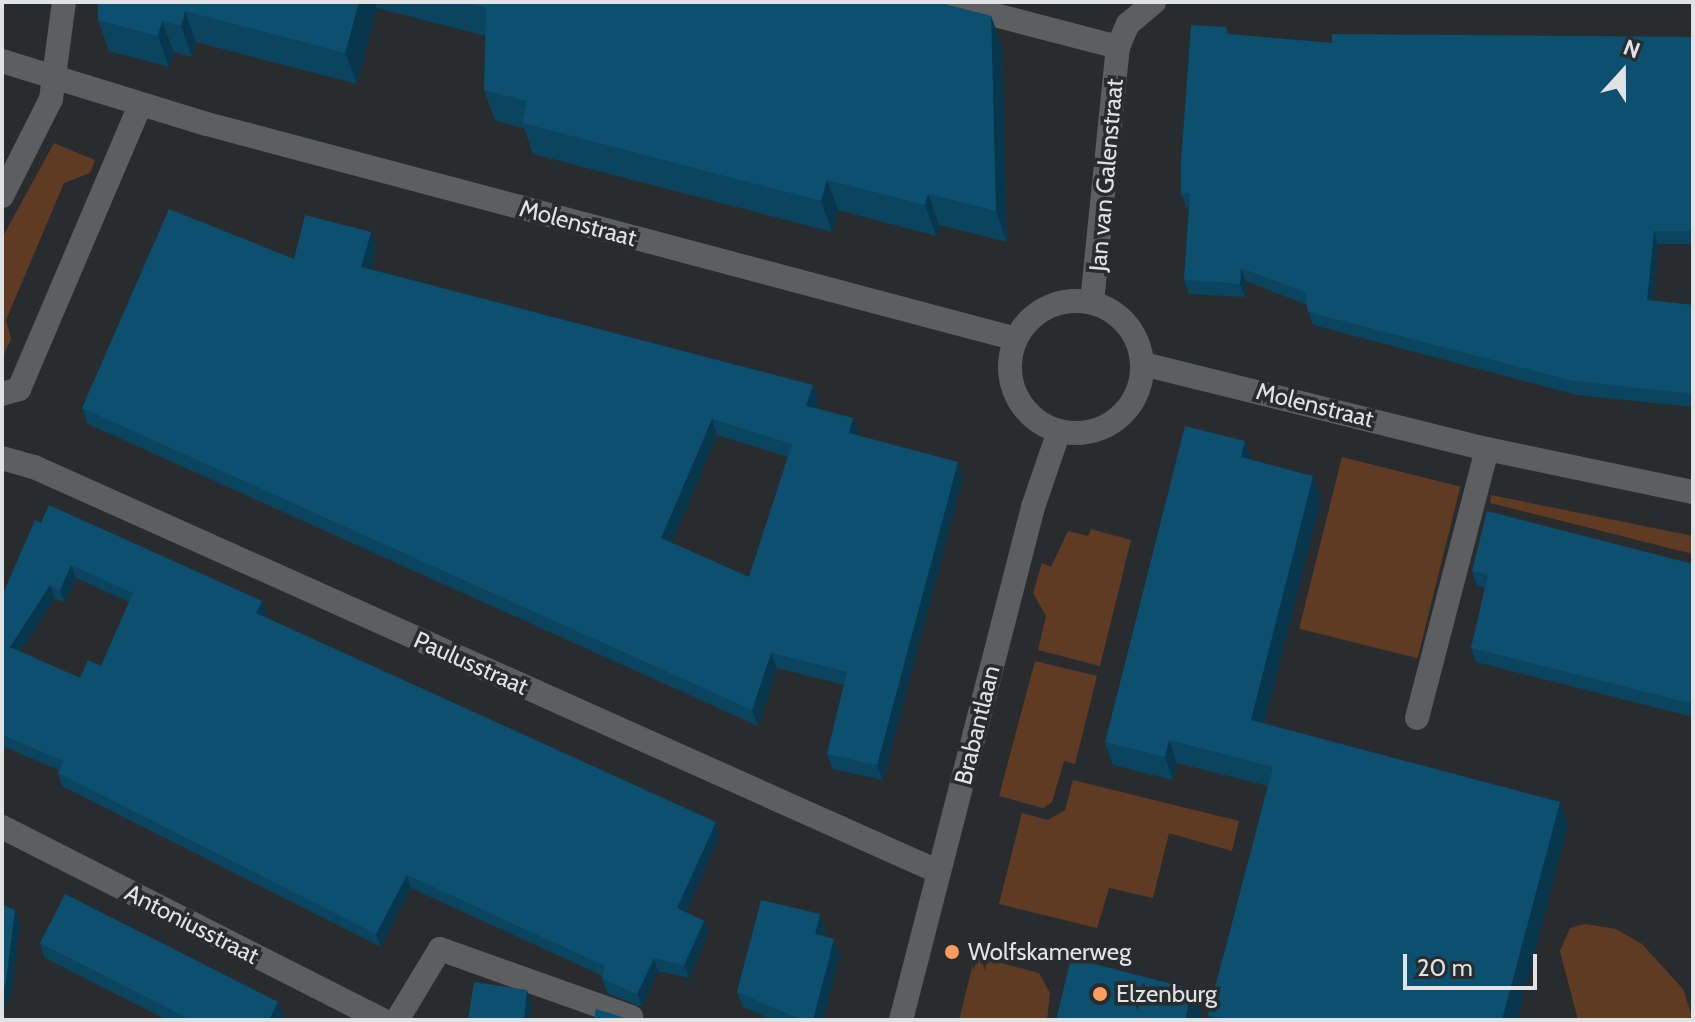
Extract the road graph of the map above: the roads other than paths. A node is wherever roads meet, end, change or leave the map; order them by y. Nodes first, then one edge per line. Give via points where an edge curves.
1 (64, 2) edge
2 (945, 2) edge
3 (1154, 2) edge
4 (1118, 47) junction
5 (2, 61) edge
6 (55, 79) junction
7 (140, 106) junction
8 (2, 196) edge
9 (1092, 302) junction
10 (1016, 339) junction
11 (1143, 364) junction
12 (11, 391) edge
13 (1059, 431) junction
14 (1487, 449) junction
15 (2, 458) edge
16 (1693, 492) edge
17 (1417, 718) dead end
18 (2, 827) edge
19 (939, 872) junction
20 (631, 1017) dead end
21 (383, 1020) edge
22 (397, 1020) edge
23 (901, 1020) edge

1 - 6 street
2 - 4 street, Jan van Galenstraat
3 - 4 street, Jan van Galenstraat via 1128,24
4 - 9 street, Jan van Galenstraat
5 - 6 street, Molenstraat
6 - 7 street, Molenstraat
6 - 8 street via 51,99
7 - 10 street, Molenstraat
7 - 12 street
9 - 10 street via 1064,302 1044,309
9 - 11 street via 1126,325
10 - 13 street via 1010,378 1017,397 1028,414
11 - 13 street via 1138,392 1126,411 1086,433
11 - 14 street, Molenstraat
13 - 19 street, Brabantlaan via 1033,507
14 - 16 street, Molenstraat
14 - 17 street
15 - 19 street, Paulusstraat via 49,474
18 - 21 street, Antoniusstraat
19 - 23 street, Brabantlaan
20 - 22 street via 440,949

